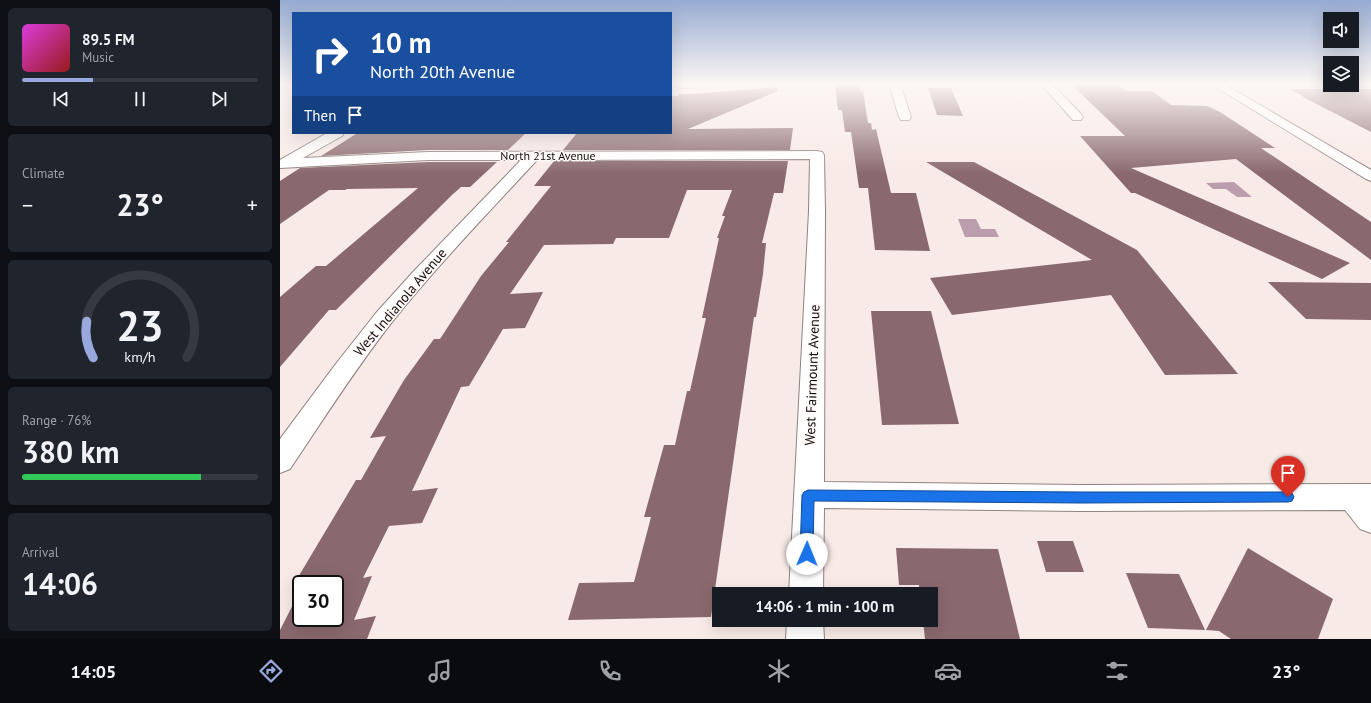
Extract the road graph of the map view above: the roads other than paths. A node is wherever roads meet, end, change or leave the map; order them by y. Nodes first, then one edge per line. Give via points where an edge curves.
1 (903, 114) edge
2 (1074, 114) edge
3 (1266, 114) edge
4 (904, 117) dead end
5 (1077, 117) dead end
6 (335, 134) edge
7 (534, 155) junction
8 (817, 155) joint
9 (281, 164) edge
10 (1371, 176) edge
11 (280, 461) edge
12 (808, 495) junction
13 (1365, 504) edge
14 (806, 587) edge
15 (805, 627) edge
16 (805, 639) edge

1 - 4 street
2 - 5 street
3 - 10 street
6 - 9 street
7 - 8 street, North 21st Avenue
7 - 9 street, North 21st Avenue via 428,156
7 - 11 street, West Indianola Avenue via 384,318 340,374
8 - 12 street, West Fairmount Avenue
12 - 13 street
12 - 14 street, West Fairmount Avenue
15 - 16 street

